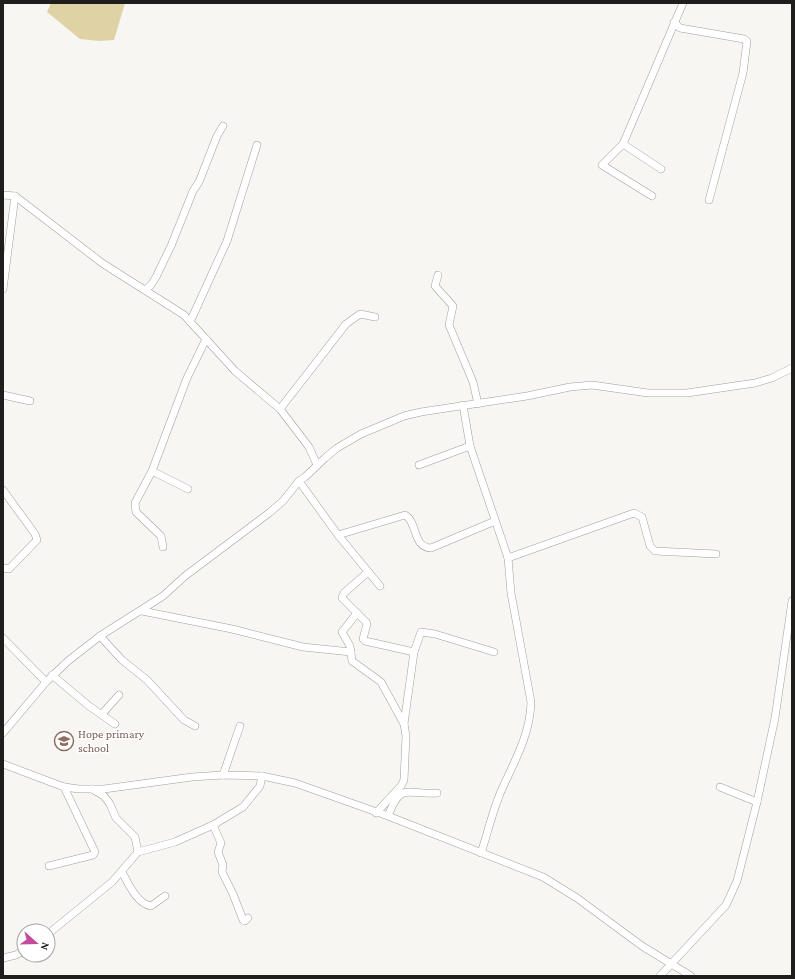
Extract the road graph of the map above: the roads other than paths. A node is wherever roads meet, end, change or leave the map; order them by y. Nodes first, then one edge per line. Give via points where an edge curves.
1 (683, 3) edge
2 (674, 22) junction
3 (223, 126) dead end
4 (623, 144) junction
5 (257, 145) dead end
6 (661, 169) dead end
7 (3, 195) edge
8 (15, 196) junction
9 (652, 196) dead end
10 (709, 200) dead end
11 (438, 275) dead end
12 (3, 289) edge
13 (145, 290) junction
14 (375, 317) dead end
15 (190, 322) junction
16 (206, 339) junction
17 (792, 368) edge
18 (3, 395) edge
19 (30, 401) dead end
20 (478, 404) junction
21 (463, 405) junction
22 (280, 408) junction
23 (470, 446) junction
24 (316, 465) junction
25 (419, 465) dead end
26 (152, 471) junction
27 (299, 480) junction
28 (188, 489) dead end
29 (3, 490) edge
30 (495, 520) junction
31 (338, 535) junction
32 (163, 548) dead end
33 (716, 554) dead end
34 (508, 558) junction
35 (3, 568) edge
36 (368, 572) junction
37 (380, 586) dead end
38 (792, 601) edge
39 (142, 611) junction
40 (357, 613) junction
41 (100, 636) junction
42 (3, 638) edge
43 (351, 652) junction
44 (414, 652) junction
45 (494, 652) dead end
46 (52, 675) junction
47 (46, 682) junction
48 (118, 695) dead end
49 (102, 714) junction
50 (115, 724) dead end
51 (404, 724) junction
52 (195, 726) dead end
53 (240, 726) dead end
54 (3, 733) edge
55 (3, 764) edge
56 (223, 775) junction
57 (262, 776) junction
58 (404, 780) junction
59 (64, 787) junction
60 (720, 787) dead end
61 (92, 789) junction
62 (411, 791) junction
63 (437, 793) dead end
64 (757, 802) junction
65 (376, 813) junction
66 (388, 816) junction
67 (213, 825) junction
68 (138, 852) junction
69 (481, 853) junction
70 (49, 866) dead end
71 (122, 872) junction
72 (165, 896) dead end
73 (248, 918) dead end
74 (56, 927) edge
75 (16, 955) edge
76 (3, 958) edge
77 (671, 965) junction
78 (660, 976) edge
79 (691, 976) edge

1 - 2 street
2 - 4 street
2 - 10 street via 680,28 744,38 747,41 743,73
3 - 13 street via 171,246 156,277
4 - 6 street
4 - 9 street via 602,165
5 - 15 street via 227,241
7 - 8 street
8 - 12 street
8 - 13 street via 102,263
11 - 20 street via 435,286 453,306 449,325 473,382
13 - 15 street via 184,315
14 - 22 street via 360,314 346,324
15 - 16 street
16 - 22 street via 235,371
16 - 26 street via 187,378
17 - 20 street via 754,383 688,393 655,393 577,385
18 - 19 street
20 - 21 street
21 - 23 street
21 - 24 street via 404,416 348,441
22 - 24 street via 309,447
23 - 25 street
23 - 30 street
24 - 27 street
26 - 28 street
26 - 32 street via 135,507 136,512 161,536
27 - 31 street
27 - 39 street via 283,501 269,513
29 - 35 street via 37,540 9,569
30 - 31 street via 431,548 423,546 405,515
30 - 34 street
31 - 36 street
33 - 34 street via 655,551 650,546 642,517 634,513
34 - 69 street via 510,593 528,685 530,715 525,739 502,788
36 - 37 street
36 - 40 street via 343,596 344,601
38 - 64 street via 775,718
39 - 41 street
39 - 43 street via 232,629 303,647
40 - 43 street via 342,632
40 - 44 street via 367,624 363,636 365,641
41 - 46 street
41 - 52 street via 122,660 147,680 184,720
42 - 47 street
43 - 51 street via 353,663 381,682 394,701
44 - 45 street via 419,635 424,631
44 - 51 street
46 - 47 street
46 - 49 street
47 - 54 street
48 - 49 street
49 - 50 street
51 - 58 street
53 - 56 street
55 - 59 street
56 - 57 street
56 - 61 street
57 - 65 street via 295,784
57 - 67 street via 260,786 249,802 238,812
58 - 62 street
58 - 65 street
59 - 61 street
59 - 70 street via 95,852
60 - 64 street
61 - 68 street via 104,796 116,818 135,837
62 - 63 street
62 - 66 street via 398,797
64 - 77 street via 741,869 731,897 714,920
65 - 66 street
66 - 69 street
67 - 68 street via 175,842
67 - 73 street via 221,843 218,852 223,865 222,872 243,920
68 - 71 street
69 - 77 street via 522,868 560,887
71 - 72 street via 136,895 147,905 151,906
71 - 74 street
75 - 76 street
77 - 78 street
77 - 79 street

